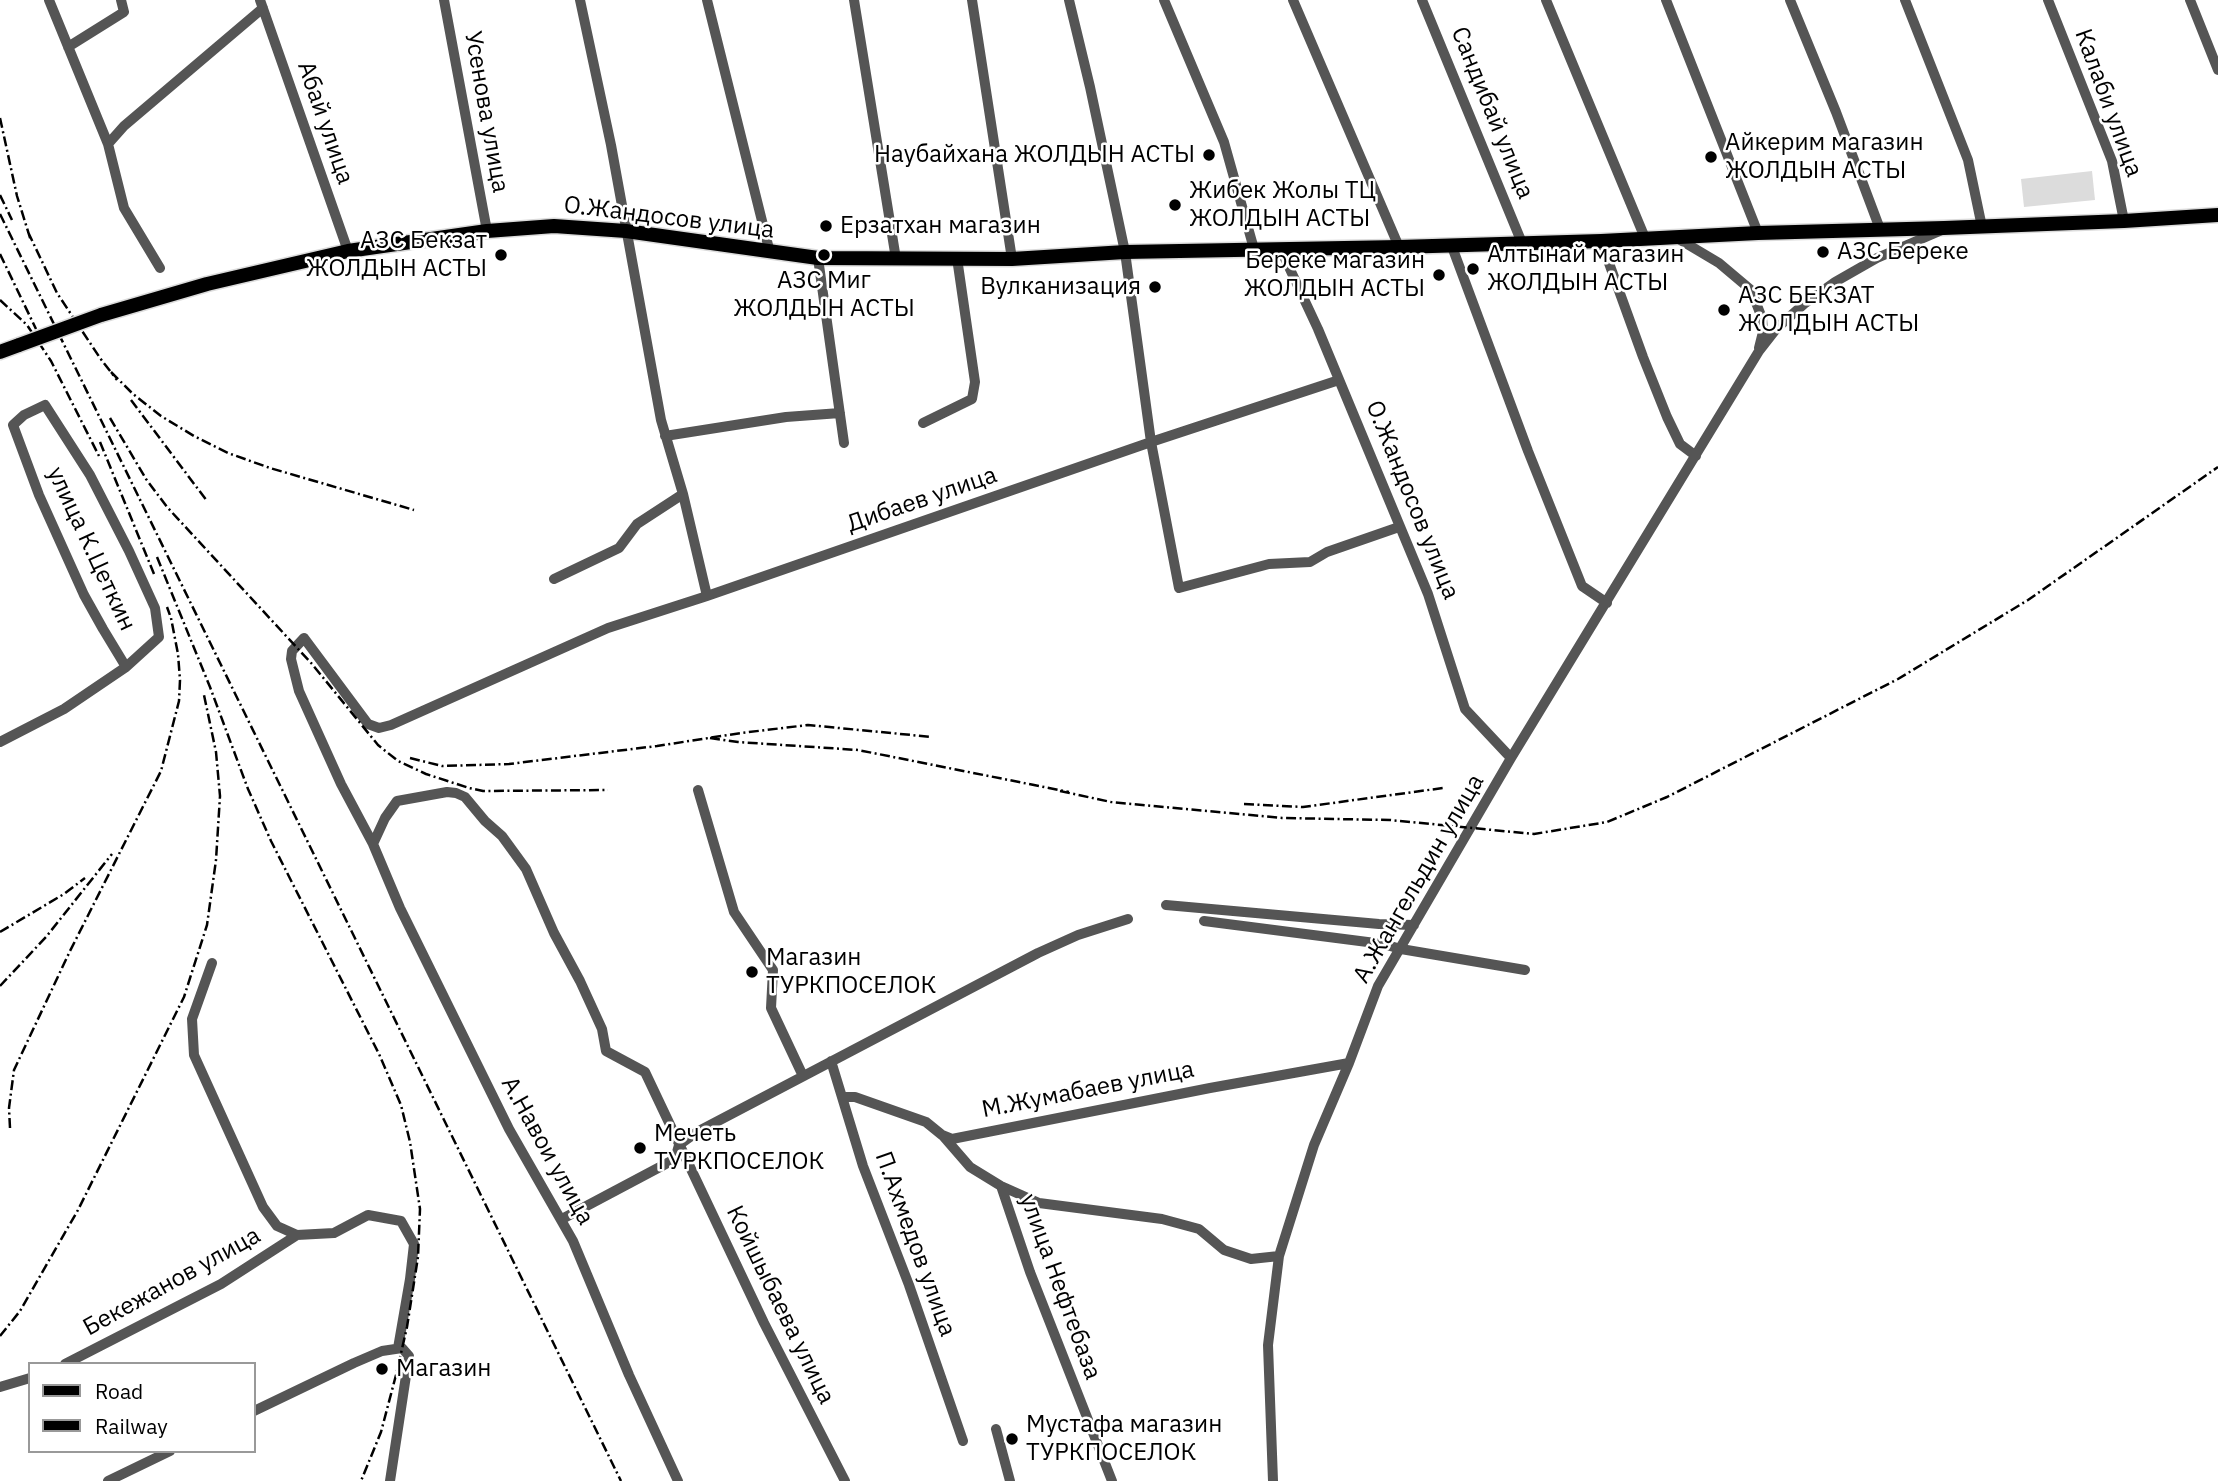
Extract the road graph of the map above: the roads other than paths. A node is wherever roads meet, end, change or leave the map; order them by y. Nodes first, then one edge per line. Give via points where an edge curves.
1 (48, 0) edge
2 (121, 0) edge
3 (444, 0) edge
4 (580, 0) edge
5 (707, 0) edge
6 (854, 0) edge
7 (972, 0) edge
8 (1069, 0) edge
9 (1164, 0) edge
10 (1293, 0) edge
11 (1422, 0) edge
12 (1546, 0) edge
13 (1666, 0) edge
14 (1790, 0) edge
15 (1905, 0) edge
16 (2048, 0) edge
17 (2190, 0) edge
18 (261, 4) edge
19 (68, 47) junction
20 (2218, 70) edge
21 (108, 144) junction
22 (2218, 215) edge
23 (2124, 221) junction
24 (1982, 227) junction
25 (1944, 228) junction
26 (1880, 229) junction
27 (486, 231) junction
28 (626, 231) junction
29 (1758, 233) junction
30 (1675, 237) junction
31 (1645, 238) junction
32 (1601, 241) junction
33 (1522, 243) junction
34 (1451, 244) junction
35 (1399, 247) junction
36 (1254, 249) junction
37 (1282, 250) junction
38 (348, 251) junction
39 (1125, 252) junction
40 (770, 253) junction
41 (817, 258) junction
42 (957, 258) junction
43 (896, 259) junction
44 (1012, 259) junction
45 (160, 268) dead end
46 (1759, 351) junction
47 (0, 352) edge
48 (1339, 380) junction
49 (840, 413) junction
50 (923, 423) dead end
51 (665, 436) junction
52 (1151, 442) junction
53 (844, 443) dead end
54 (1696, 456) junction
55 (683, 494) junction
56 (1399, 527) junction
57 (554, 579) dead end
58 (707, 596) junction
59 (1607, 603) junction
60 (126, 667) junction
61 (396, 722) joint
62 (0, 742) edge
63 (1511, 758) junction
64 (698, 790) dead end
65 (373, 844) junction
66 (1166, 905) dead end
67 (1128, 919) dead end
68 (1204, 920) dead end
69 (1414, 925) junction
70 (1401, 949) junction
71 (212, 964) dead end
72 (1525, 970) dead end
73 (831, 1061) junction
74 (1349, 1063) junction
75 (803, 1076) junction
76 (843, 1097) junction
77 (942, 1135) junction
78 (679, 1145) junction
79 (1001, 1186) junction
80 (562, 1219) junction
81 (297, 1235) junction
82 (1279, 1256) junction
83 (398, 1348) junction
84 (69, 1362) edge
85 (28, 1379) edge
86 (0, 1387) edge
87 (256, 1410) edge
88 (996, 1429) dead end
89 (963, 1441) dead end
90 (166, 1453) edge
91 (108, 1481) edge
92 (390, 1481) edge
93 (678, 1481) edge
94 (845, 1481) edge
95 (1010, 1481) edge
96 (1112, 1481) edge
97 (1273, 1481) edge

1 - 19 street
2 - 19 street via 124,12
3 - 27 street, Усенова улица
4 - 28 street
5 - 40 street
6 - 43 street
7 - 44 street
8 - 39 street
9 - 36 street via 1224,142
10 - 35 street
11 - 33 street, Сандибай улица
12 - 31 street
13 - 29 street
14 - 26 street
15 - 24 street via 1968,160
16 - 23 street, Калаби улица via 2112,161
17 - 20 street
18 - 21 street, Абай улица
18 - 38 street, Абай улица
19 - 21 street
21 - 45 street via 124,208
22 - 23 main road, О.Жандосов улица
23 - 24 main road, О.Жандосов улица
24 - 25 main road, О.Жандосов улица
25 - 26 main road, О.Жандосов улица
25 - 46 street, А.Жангельдин улица via 1835,282 1777,328
26 - 29 main road, О.Жандосов улица
27 - 28 main road, О.Жандосов улица via 555,226
27 - 38 main road, О.Жандосов улица
28 - 40 main road, О.Жандосов улица
28 - 51 street
29 - 30 main road, О.Жандосов улица
30 - 31 main road, О.Жандосов улица
30 - 46 street via 1751,290 1762,318
31 - 32 main road, О.Жандосов улица
32 - 33 main road, О.Жандосов улица
32 - 54 street via 1667,417 1680,444
33 - 34 main road, О.Жандосов улица
34 - 35 main road, О.Жандосов улица
34 - 59 street via 1582,586
35 - 37 main road, О.Жандосов улица
36 - 37 main road, О.Жандосов улица
36 - 39 main road, О.Жандосов улица
37 - 48 street, О.Жандосов улица
38 - 47 main road, О.Жандосов улица, bridge via 207,284 101,315
39 - 44 main road, О.Жандосов улица
39 - 52 street
40 - 41 main road, О.Жандосов улица
41 - 43 main road, О.Жандосов улица
41 - 49 street
42 - 43 main road, О.Жандосов улица
42 - 44 main road, О.Жандосов улица
42 - 50 street via 974,390 972,398
46 - 54 street, А.Жангельдин улица
48 - 52 street, Дибаев улица
48 - 56 street, О.Жандосов улица
49 - 51 street
49 - 53 street
51 - 55 street
52 - 56 street via 1179,588 1269,565 1310,562
52 - 58 street, Дибаев улица
54 - 59 street, А.Жангельдин улица
55 - 57 street via 637,524 619,548
55 - 58 street
56 - 63 street, О.Жандосов улица via 1428,594 1465,709
58 - 61 street, Дибаев улица via 608,628
59 - 63 street, А.Жангельдин улица
60 - 60 street, улица К.Цеткин via 84,595 13,425 45,405 90,475 155,608 159,637
60 - 62 street via 64,709
61 - 65 street, А.Навои улица via 379,728 368,724 304,638 292,651 293,671 307,710
63 - 69 street, А.Жангельдин улица
64 - 75 street via 734,912 773,970 771,1008
65 - 78 street, Койшыбаева улица via 397,801 447,792 465,797 526,869 602,1029 607,1051 645,1072
65 - 80 street, А.Навои улица via 509,1129
66 - 69 street
67 - 73 street via 1038,953
68 - 70 street
69 - 70 street, А.Жангельдин улица
70 - 72 street
70 - 74 street, А.Жангельдин улица via 1378,986
71 - 81 street, Бекежанов улица via 192,1019 194,1055 263,1207 277,1226
73 - 75 street
73 - 76 street, П.Ахмедов улица
74 - 77 street, М.Жумабаев улица via 952,1139
74 - 82 street, А.Жангельдин улица via 1314,1145
75 - 78 street
76 - 77 street via 926,1122
76 - 89 street, П.Ахмедов улица via 863,1166
77 - 79 street via 970,1167
78 - 80 street via 675,1159
78 - 94 street, Койшыбаева улица
79 - 82 street via 1039,1203 1163,1219 1199,1229 1224,1250 1251,1259
79 - 96 street, улица Нефтебаза
80 - 93 street, А.Навои улица
81 - 83 street, Бекежанов улица via 334,1233 369,1215 401,1221 414,1244
81 - 84 street, Бекежанов улица via 221,1283
82 - 97 street, А.Жангельдин улица via 1268,1345
83 - 87 street via 354,1363
83 - 92 street via 409,1356
85 - 86 street
88 - 95 street
90 - 91 street

